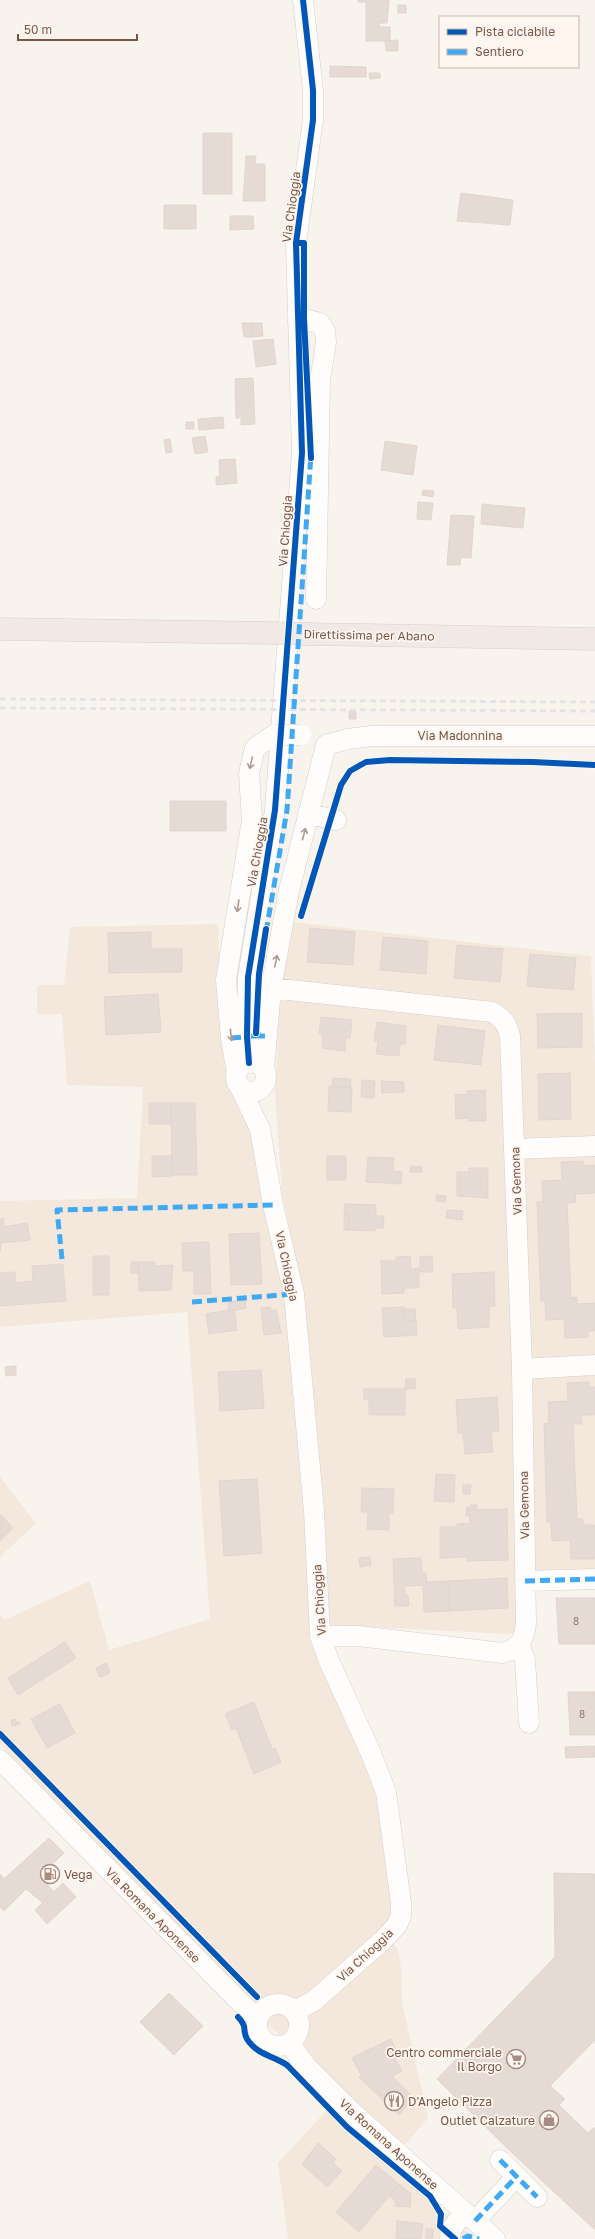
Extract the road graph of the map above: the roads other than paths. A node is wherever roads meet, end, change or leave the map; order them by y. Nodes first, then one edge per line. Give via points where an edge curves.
1 (303, 0) edge
2 (298, 322) junction
3 (316, 599) dead end
4 (0, 629) edge
5 (595, 639) edge
6 (595, 736) edge
7 (326, 745) junction
8 (309, 814) junction
9 (336, 820) dead end
10 (270, 988) junction
11 (251, 1075) junction
12 (595, 1146) edge
13 (515, 1149) junction
14 (595, 1365) edge
15 (522, 1369) junction
16 (595, 1579) edge
17 (525, 1581) junction
18 (320, 1636) junction
19 (520, 1646) junction
20 (529, 1723) dead end
21 (0, 1760) edge
22 (294, 2012) junction
23 (258, 2017) junction
24 (289, 2043) junction
25 (500, 2160) dead end
26 (516, 2177) junction
27 (536, 2197) dead end
28 (469, 2217) junction
29 (450, 2239) edge
30 (495, 2239) edge

1 - 2 street, Via Chioggia via 313,90 313,120 296,244
2 - 3 street via 304,319 320,323 325,331 326,342 320,381
2 - 11 street, Via Chioggia via 302,452 275,810 248,977 247,1037
4 - 5 highway, Direttissima per Abano, bridge
6 - 7 street, Via Madonnina via 372,736
7 - 8 street, Via Chioggia
7 -> 11 street, Via Chioggia, bridge via 318,738 274,735 255,748 249,773 252,820 226,980 230,1038
8 - 9 street
10 -> 8 street, Via Chioggia via 289,891
10 - 11 street, Via Chioggia
10 - 13 street, Via Gemona via 492,1012 500,1016 507,1024 510,1036
11 - 18 street, Via Chioggia via 273,1205 294,1294 314,1511
12 - 13 street
13 - 15 street, Via Gemona
14 - 15 street
15 - 17 street, Via Gemona
16 - 17 street
17 - 19 street, Via Gemona via 526,1624
18 - 19 street via 358,1636 503,1653
18 - 22 street, Via Chioggia via 386,1792 401,1916 397,1925 347,1974 315,2000
19 - 20 street via 525,1660
21 - 23 street, Via Romana Aponense via 240,2003
22 - 23 street via 275,2004 262,2011
22 - 24 street via 298,2018 298,2032
23 - 24 street via 257,2028 264,2041 278,2046
24 - 28 street, Via Romana Aponense via 306,2066 353,2113
25 - 26 street
26 - 27 street
26 - 28 street
28 - 29 street via 451,2230
28 - 30 street, Via Romana Aponense

